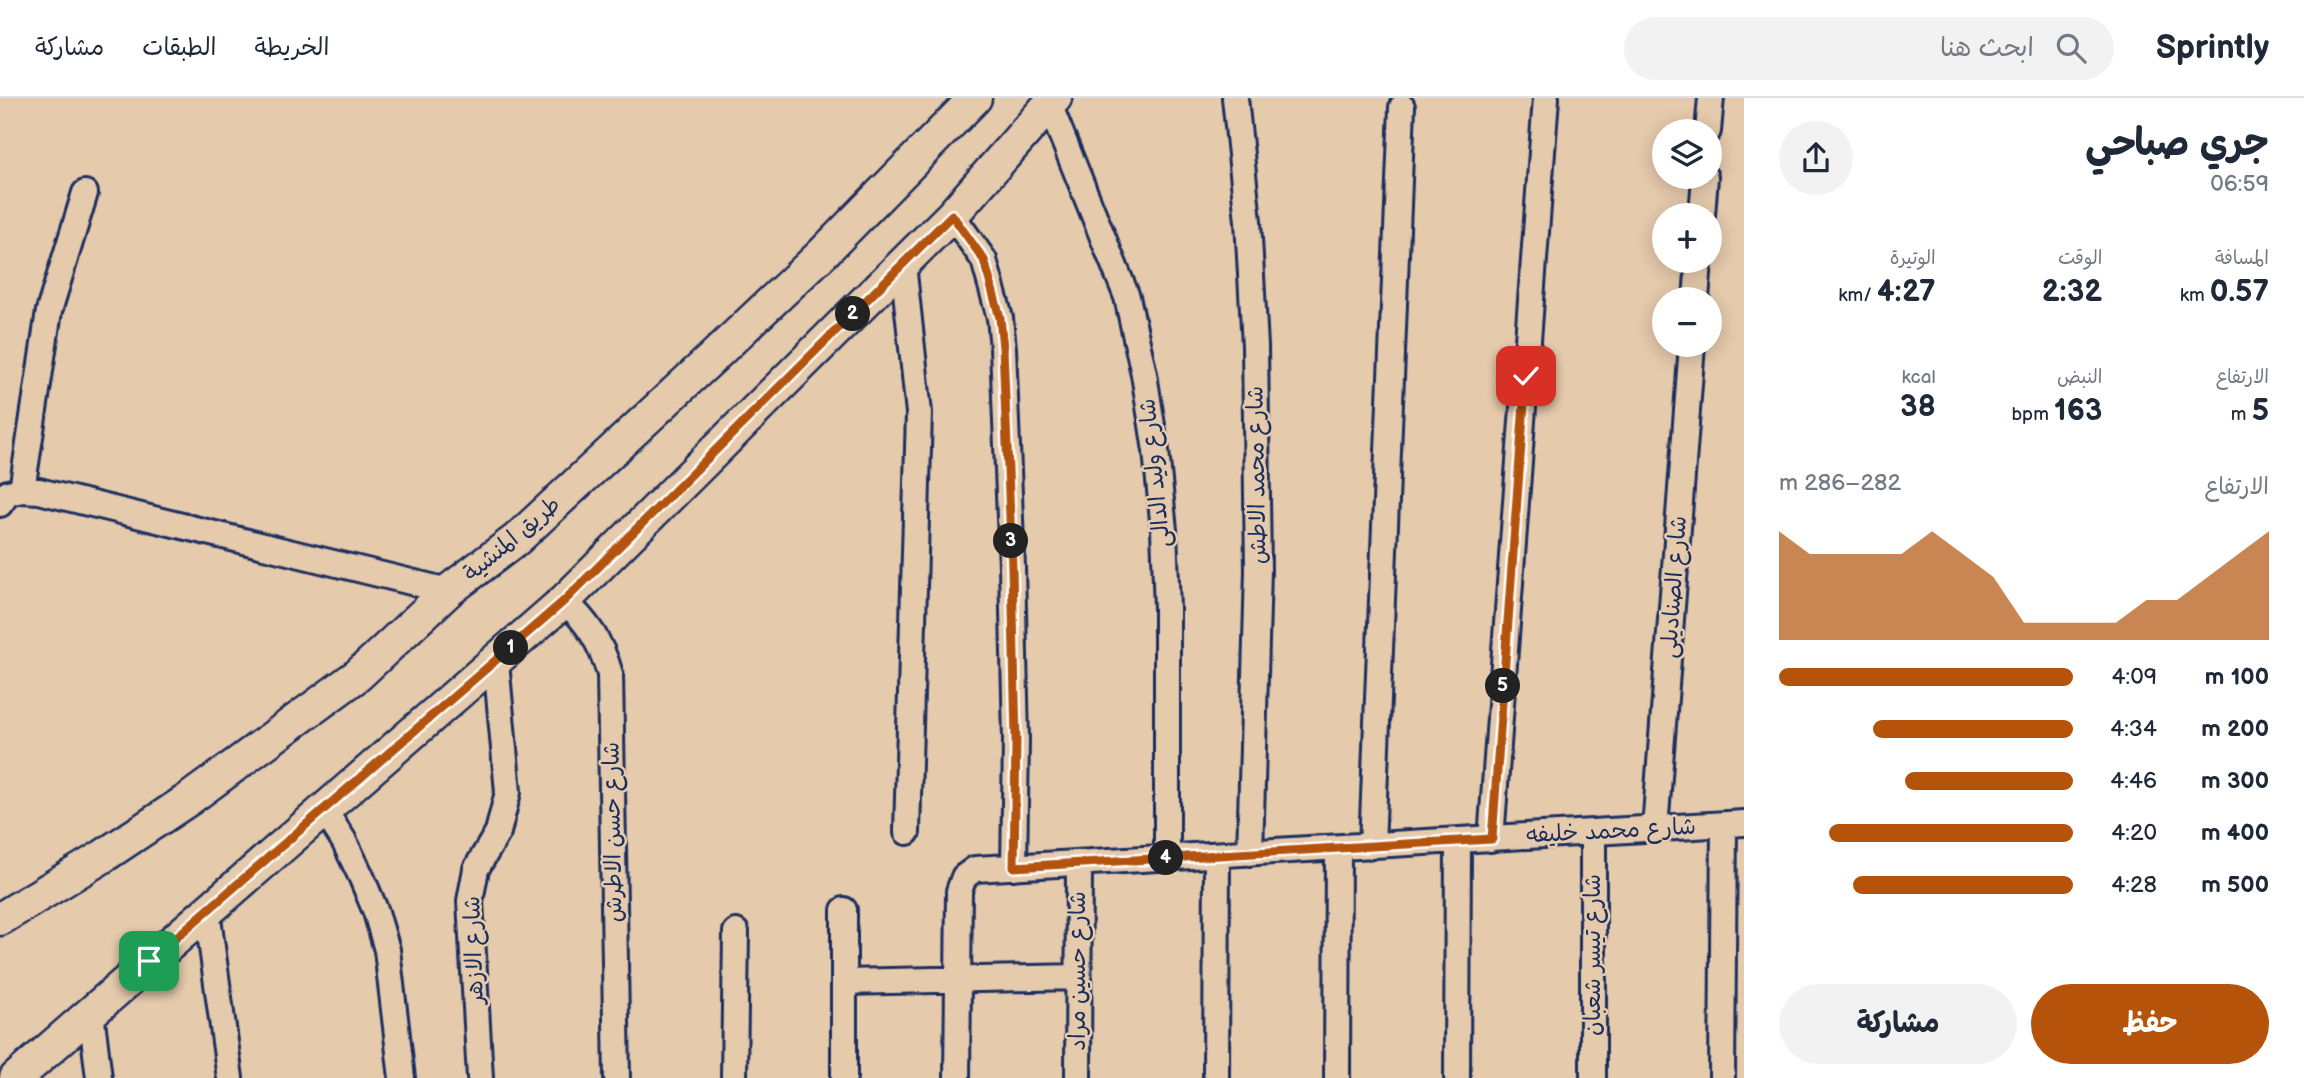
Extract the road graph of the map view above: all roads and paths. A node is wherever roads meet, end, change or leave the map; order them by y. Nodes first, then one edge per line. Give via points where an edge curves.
1 (975, 98) edge
2 (1235, 98) edge
3 (1546, 98) edge
4 (1711, 98) edge
5 (1052, 101) edge
6 (1402, 107) dead end
7 (1709, 119) edge
8 (85, 193) dead end
9 (952, 215) junction
10 (903, 264) junction
11 (1691, 357) edge
12 (22, 490) junction
13 (0, 505) edge
14 (449, 591) junction
15 (564, 601) junction
16 (496, 662) junction
17 (323, 808) junction
18 (1734, 824) edge
19 (1656, 829) junction
20 (907, 832) dead end
21 (1593, 833) junction
22 (1492, 839) junction
23 (1458, 841) junction
24 (1372, 846) junction
25 (1338, 848) junction
26 (1250, 853) junction
27 (1217, 855) junction
28 (1167, 858) junction
29 (1079, 863) junction
30 (1014, 867) junction
31 (844, 910) dead end
32 (207, 911) junction
33 (0, 919) edge
34 (736, 932) dead end
35 (1078, 976) junction
36 (958, 979) junction
37 (844, 982) junction
38 (1734, 985) edge
39 (92, 1012) junction
40 (16, 1078) edge
41 (99, 1078) edge
42 (230, 1078) edge
43 (402, 1078) edge
44 (481, 1078) edge
45 (617, 1078) edge
46 (734, 1078) edge
47 (844, 1078) edge
48 (957, 1078) edge
49 (1077, 1078) edge
50 (1216, 1078) edge
51 (1337, 1078) edge
52 (1457, 1078) edge
53 (1593, 1078) edge
54 (1722, 1078) edge

1 - 14 street, طريق المنشية via 712,359 517,539
2 - 26 street, شارع محمد الاطش via 1255,346 1258,570
3 - 22 street
4 - 7 street
5 - 9 street
5 - 28 street, شارع وليد الدالى via 1127,297 1152,425 1167,609
6 - 24 street
8 - 12 street via 49,311
9 - 10 street
9 - 30 street via 984,260 1003,348 1015,687
10 - 15 street
10 - 20 street via 919,413
11 - 19 street, شارع الصناديلى
12 - 13 street via 8,493
12 - 14 street
14 - 33 street, طريق المنشية via 358,675 274,739 102,858
15 - 16 street
15 - 45 street, شارع حسن الاطرش via 594,633 610,674
16 - 17 street
16 - 44 street, شارع الازهر via 508,792 498,832 483,854 472,885
17 - 32 street
17 - 43 street via 344,841 376,912 387,950
18 - 19 street, شارع محمد خليفه
18 - 38 street
19 - 21 street, شارع محمد خليفه
21 - 22 street, شارع محمد خليفه
21 - 53 street, شارع تيسر شعبان
22 - 23 street, شارع محمد خليفه
23 - 24 street, شارع محمد خليفه
23 - 52 street
24 - 25 street, شارع محمد خليفه
25 - 26 street, شارع محمد خليفه
25 - 51 street
26 - 27 street, شارع محمد خليفه
27 - 28 street, شارع محمد خليفه
27 - 50 street
28 - 29 street, شارع محمد خليفه
29 - 30 street, شارع محمد خليفه
29 - 35 street, شارع حسين مراد
30 - 36 street, شارع محمد خليفه via 975,869 964,877 959,891
31 - 37 street
32 - 39 street
32 - 42 street
34 - 46 street
35 - 36 street
35 - 49 street, شارع حسين مراد
36 - 37 street
36 - 48 street
37 - 47 street
38 - 54 street
39 - 40 street
39 - 41 street

